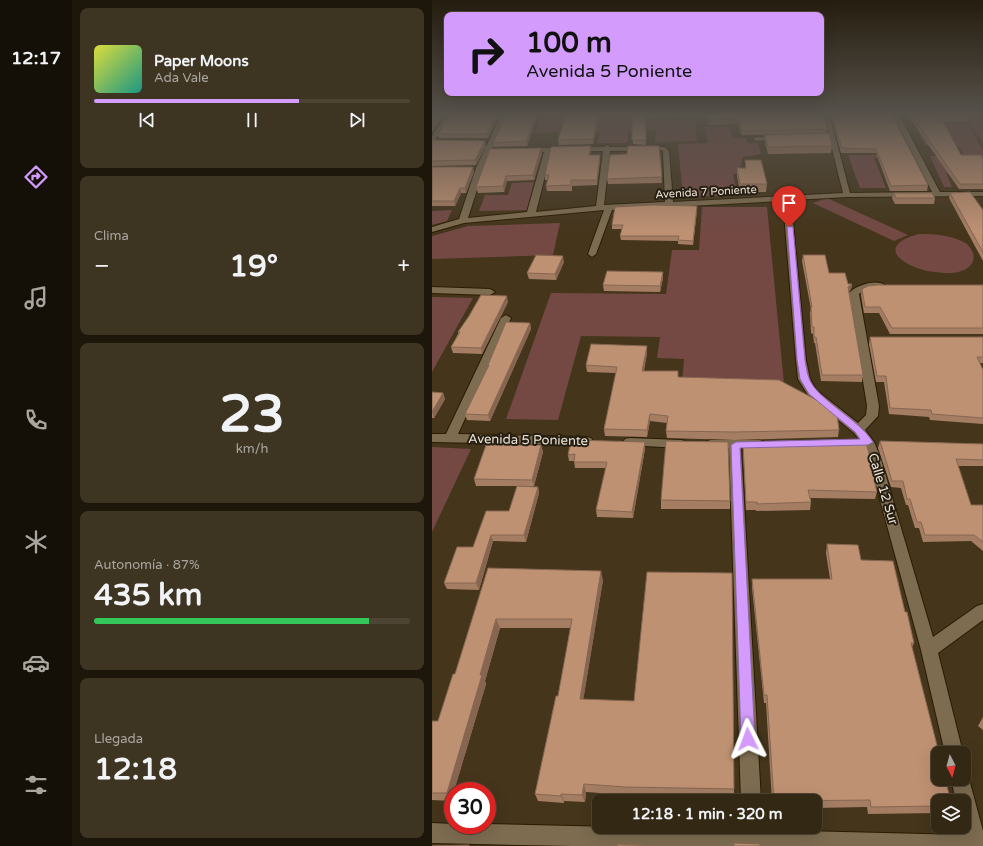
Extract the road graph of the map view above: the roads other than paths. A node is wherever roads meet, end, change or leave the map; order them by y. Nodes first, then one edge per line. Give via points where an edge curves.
1 (491, 152) edge
2 (547, 152) edge
3 (607, 152) edge
4 (666, 152) edge
5 (837, 152) edge
6 (915, 152) edge
7 (937, 194) junction
8 (983, 194) edge
9 (847, 195) junction
10 (787, 198) junction
11 (669, 205) junction
12 (604, 208) junction
13 (531, 214) junction
14 (463, 221) junction
15 (432, 230) edge
16 (592, 254) dead end
17 (891, 286) edge
18 (432, 290) edge
19 (490, 292) dead end
20 (506, 318) dead end
21 (858, 430) junction
22 (432, 438) edge
23 (450, 438) junction
24 (601, 442) edge
25 (616, 442) edge
26 (852, 442) edge
27 (868, 442) junction
28 (883, 442) edge
29 (774, 444) edge
30 (736, 445) junction
31 (983, 611) edge
32 (929, 650) junction
33 (952, 746) edge
34 (962, 786) edge
35 (751, 794) edge
36 (432, 833) edge
37 (592, 834) edge
38 (752, 834) edge
39 (977, 845) edge

1 - 14 street via 477,168
2 - 13 street
3 - 12 street
4 - 11 street
5 - 9 street
6 - 7 street
7 - 8 street, Avenida 7 Poniente
7 - 9 street, Avenida 7 Poniente
9 - 10 street, Avenida 7 Poniente
10 - 11 street, Avenida 7 Poniente
10 - 21 street, Calle 12 Sur via 804,379 812,392
11 - 12 street, Avenida 7 Poniente
12 - 13 street, Avenida 7 Poniente
12 - 16 street
13 - 14 street, Avenida 7 Poniente
14 - 15 street, Avenida 7 Poniente
17 - 21 street via 864,287 854,293 866,339 873,406 872,416
18 - 19 street
20 - 23 street
21 - 27 street, Calle 12 Sur
22 - 23 street, Avenida 5 Poniente
23 - 24 street, Avenida 5 Poniente
25 - 30 street
26 - 27 street
27 - 28 street
27 - 32 street, Calle 12 Sur
29 - 30 street
30 - 35 street
31 - 32 street
32 - 33 street, Calle 12 Sur
34 - 39 street
36 - 37 street
38 - 39 street

